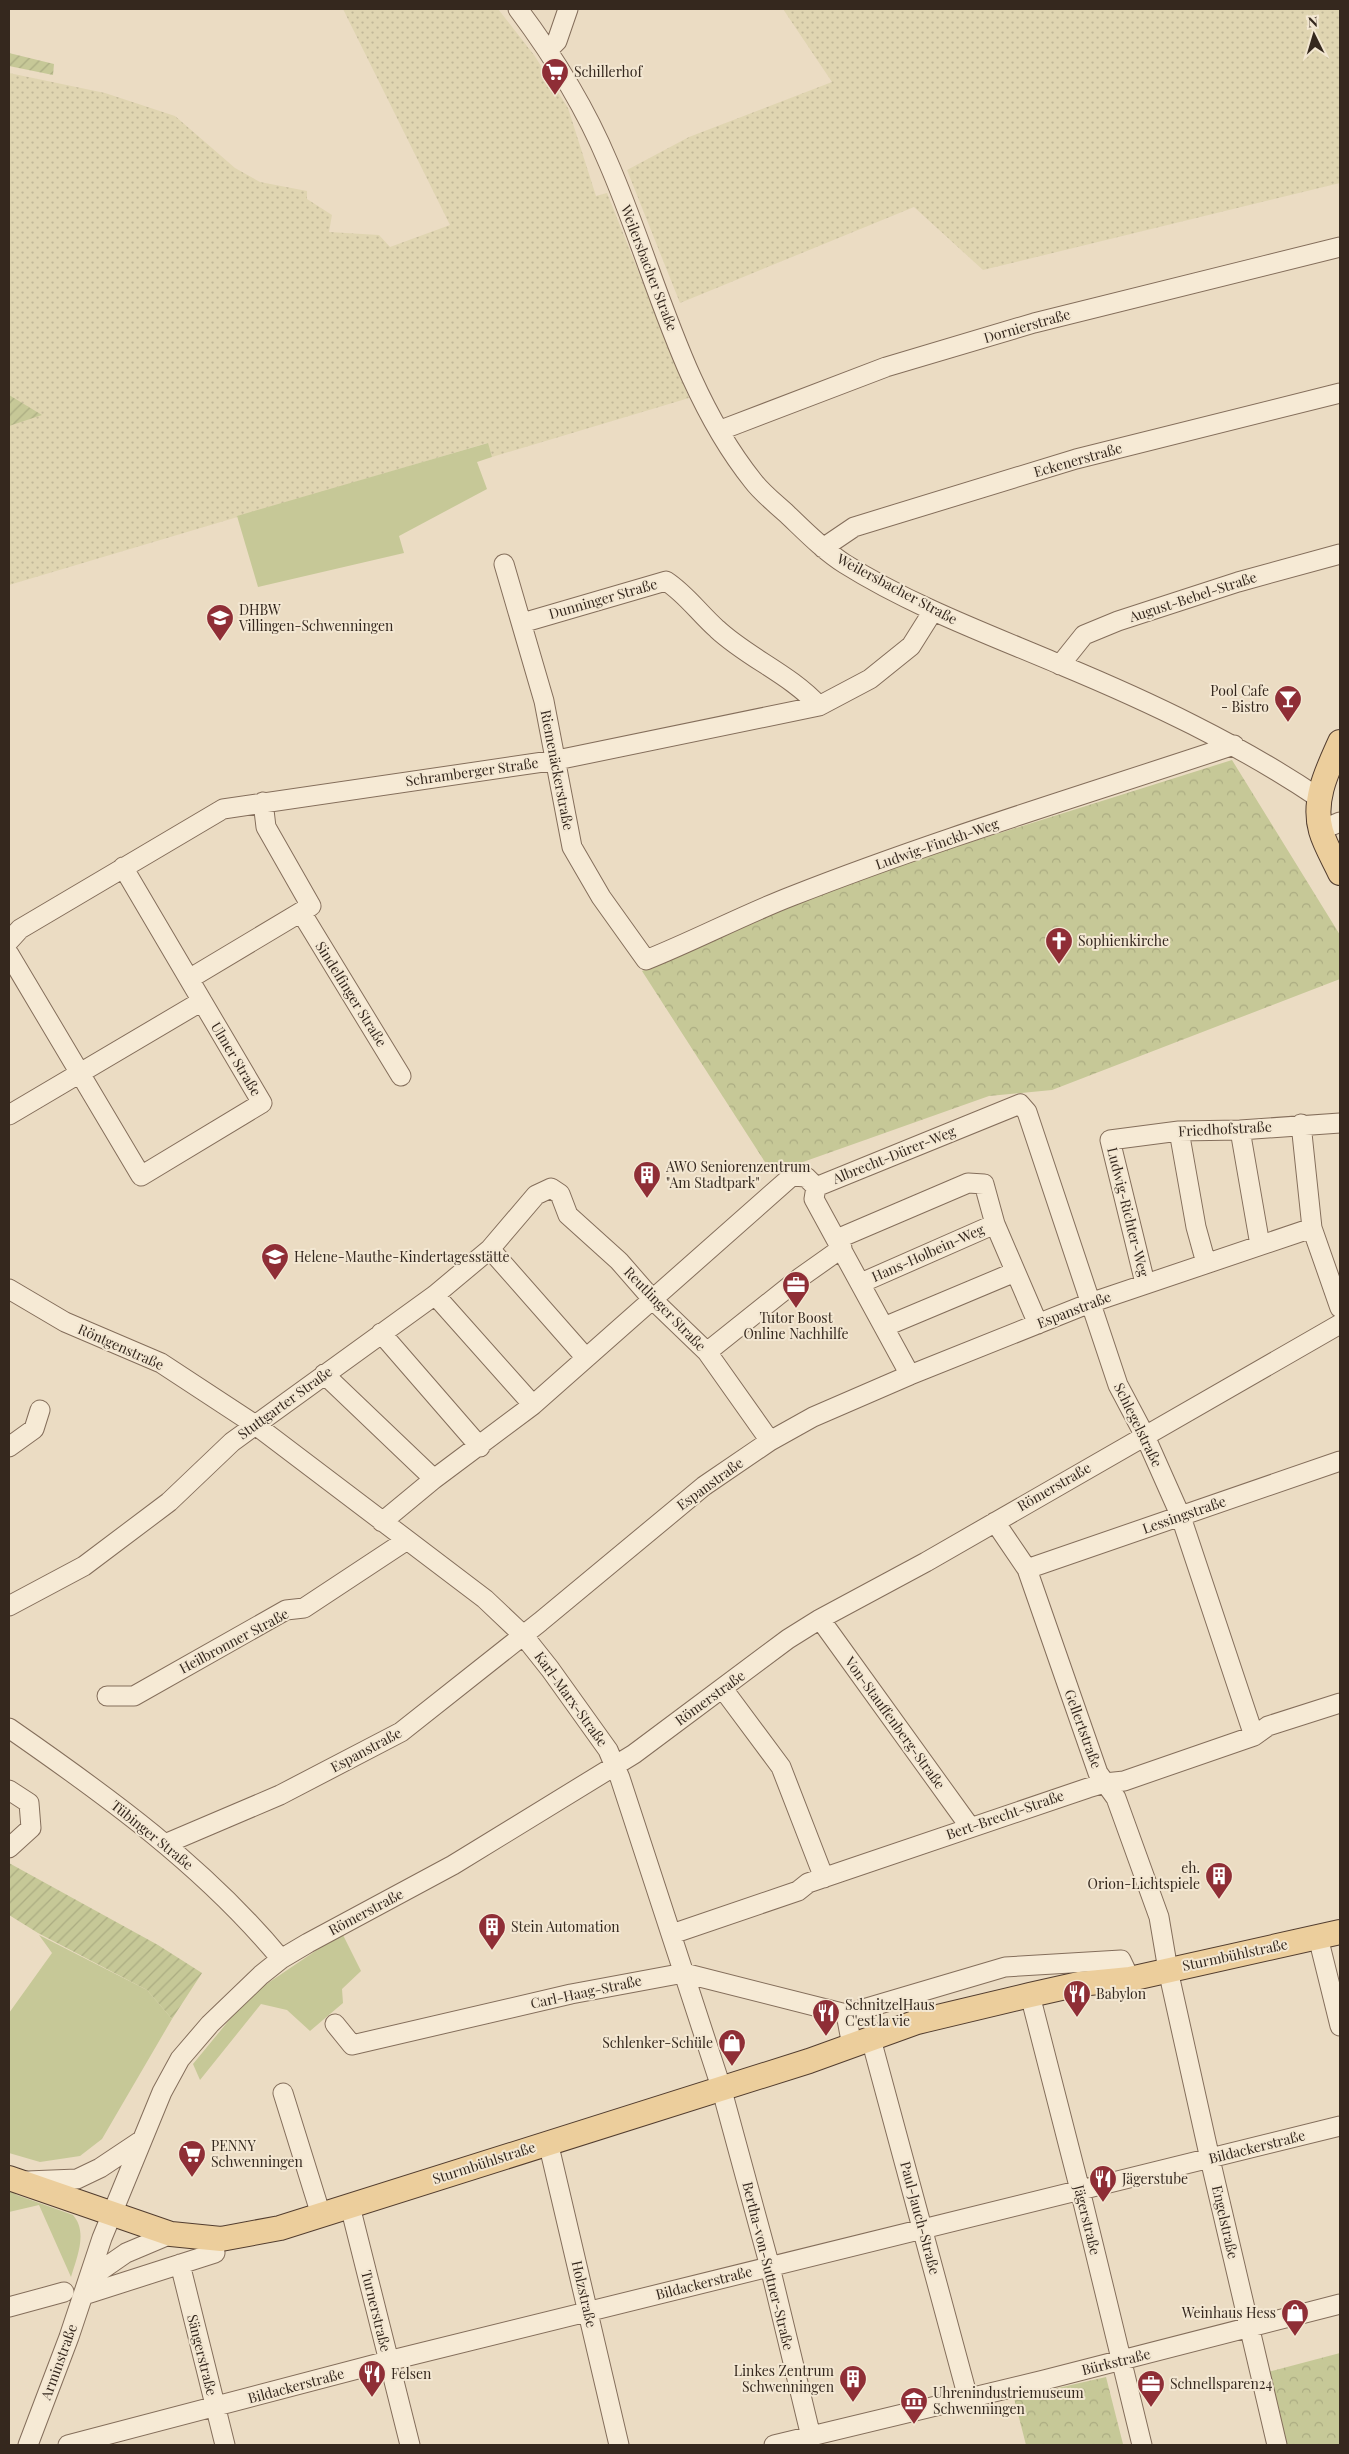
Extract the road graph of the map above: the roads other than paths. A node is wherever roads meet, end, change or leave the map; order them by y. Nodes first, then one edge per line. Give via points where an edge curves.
1 (518, 9) edge
2 (568, 9) edge
3 (548, 50) junction
4 (1340, 247) edge
5 (1340, 393) edge
6 (721, 430) junction
7 (823, 548) junction
8 (1340, 554) edge
9 (504, 564) dead end
10 (932, 611) junction
11 (522, 623) junction
12 (1060, 665) junction
13 (819, 706) junction
14 (1340, 742) edge
15 (1234, 745) junction
16 (557, 760) junction
17 (1319, 798) junction
18 (263, 802) junction
19 (1330, 826) edge
20 (123, 867) junction
21 (1340, 873) edge
22 (301, 912) junction
23 (9, 941) edge
24 (9, 954) edge
25 (646, 960) joint
26 (189, 978) junction
27 (202, 1001) junction
28 (80, 1073) junction
29 (401, 1076) dead end
30 (1027, 1112) joint
31 (9, 1114) edge
32 (1340, 1123) edge
33 (1301, 1124) junction
34 (1240, 1130) junction
35 (1180, 1131) junction
36 (1110, 1140) joint
37 (816, 1187) junction
38 (552, 1188) joint
39 (995, 1224) junction
40 (1312, 1228) junction
41 (840, 1244) junction
42 (1260, 1244) junction
43 (490, 1249) junction
44 (1206, 1263) junction
45 (1015, 1272) junction
46 (861, 1282) junction
47 (1145, 1283) junction
48 (9, 1289) edge
49 (435, 1295) junction
50 (653, 1300) junction
51 (1090, 1303) junction
52 (1340, 1308) edge
53 (1038, 1324) junction
54 (1340, 1324) edge
55 (884, 1327) junction
56 (381, 1333) junction
57 (707, 1352) junction
58 (586, 1358) junction
59 (324, 1374) junction
60 (910, 1375) junction
61 (533, 1405) junction
62 (40, 1410) dead end
63 (257, 1426) junction
64 (1145, 1436) junction
65 (770, 1441) junction
66 (480, 1446) junction
67 (9, 1447) edge
68 (1340, 1461) edge
69 (434, 1479) junction
70 (1181, 1517) junction
71 (382, 1522) junction
72 (995, 1522) junction
73 (407, 1540) junction
74 (1026, 1569) junction
75 (9, 1606) edge
76 (820, 1619) junction
77 (523, 1635) junction
78 (723, 1690) junction
79 (107, 1696) dead end
80 (1340, 1703) edge
81 (9, 1728) edge
82 (1254, 1736) junction
83 (615, 1764) junction
84 (1105, 1783) junction
85 (9, 1790) edge
86 (970, 1827) junction
87 (165, 1844) junction
88 (9, 1848) edge
89 (824, 1878) junction
90 (672, 1934) junction
91 (1329, 1934) edge
92 (281, 1959) junction
93 (1168, 1970) junction
94 (684, 1973) junction
95 (1130, 1979) junction
96 (1030, 1994) junction
97 (846, 2014) junction
98 (335, 2024) dead end
99 (1340, 2026) edge
100 (862, 2042) junction
101 (720, 2088) junction
102 (284, 2093) dead end
103 (1340, 2126) edge
104 (142, 2140) junction
105 (548, 2142) junction
106 (1210, 2159) junction
107 (14, 2180) edge
108 (1080, 2190) junction
109 (350, 2206) junction
110 (112, 2214) junction
111 (321, 2215) junction
112 (924, 2229) junction
113 (170, 2234) junction
114 (215, 2253) dead end
115 (180, 2264) junction
116 (770, 2267) junction
117 (86, 2286) junction
118 (64, 2292) dead end
119 (1340, 2304) edge
120 (9, 2307) edge
121 (588, 2312) junction
122 (1249, 2328) junction
123 (1121, 2360) junction
124 (388, 2361) junction
125 (968, 2398) junction
126 (216, 2408) junction
127 (812, 2441) edge
128 (30, 2445) edge
129 (68, 2445) edge
130 (225, 2445) edge
131 (410, 2445) edge
132 (620, 2445) edge
133 (774, 2445) edge
134 (1142, 2445) edge
135 (1277, 2445) edge

1 - 3 street, Weilersbacher Straße
2 - 3 street via 558,41
3 - 6 street, Weilersbacher Straße via 592,124 697,389
4 - 6 street, Dornierstraße via 1034,323 886,367
5 - 7 street, Eckenerstraße via 1076,459 854,527
6 - 7 street, Weilersbacher Straße via 754,483
7 - 10 street, Weilersbacher Straße
8 - 12 street, August-Bebel-Straße via 1238,582 1118,621 1084,635
9 - 11 street, Riemenäckerstraße
10 - 12 street, Weilersbacher Straße
10 - 13 street, Schramberger Straße via 911,646 870,679
11 - 13 street, Dunninger Straße via 666,581 717,629 751,656 804,689
11 - 16 street, Riemenäckerstraße
12 - 15 street, Weilersbacher Straße
13 - 16 street, Schramberger Straße
14 - 17 main road
15 - 17 street, Weilersbacher Straße
15 - 25 street, Ludwig-Finckh-Weg via 924,848 791,896
16 - 18 street, Schramberger Straße
16 - 25 street, Riemenäckerstraße via 572,847 601,897
17 - 19 main road
18 - 20 street, Schramberger Straße via 223,809
18 - 22 street via 266,828 311,906
19 - 21 main road
20 - 23 street, Schramberger Straße via 20,929
20 - 26 street, Ulmer Straße
22 - 26 street
22 - 29 street, Sindelfinger Straße
24 - 28 street, Ulmer Straße
26 - 27 street, Ulmer Straße
27 - 28 street
27 - 28 street, Ulmer Straße via 262,1103 141,1176
28 - 31 street
30 - 37 street, Albrecht-Dürer-Weg via 1020,1104
30 - 51 street, Schlegelstraße
32 - 33 street, Friedhofstraße
33 - 34 street, Friedhofstraße
33 - 40 street
34 - 35 street, Friedhofstraße
34 - 42 street
35 - 36 street, Friedhofstraße
35 - 44 street via 1196,1227
36 - 47 street, Ludwig-Richter-Weg
37 - 41 street, Albrecht-Dürer-Weg via 814,1199
37 - 50 street via 806,1177 792,1176
38 - 43 street, Stuttgarter Straße via 536,1195
38 - 50 street, Reutlinger Straße via 560,1194 568,1215 619,1261
39 - 41 street via 984,1184 968,1183
39 - 45 street
39 - 46 street, Hans-Holbein-Weg
40 - 42 street, Espanstraße
40 - 52 street
41 - 46 street, Albrecht-Dürer-Weg
41 - 57 street
42 - 44 street, Espanstraße
43 - 49 street, Stuttgarter Straße
43 - 58 street
44 - 47 street, Espanstraße
45 - 53 street
45 - 55 street
46 - 55 street, Albrecht-Dürer-Weg
47 - 51 street, Espanstraße
48 - 63 street, Röntgenstraße via 65,1322 161,1364
49 - 56 street, Stuttgarter Straße
49 - 61 street
50 - 57 street, Reutlinger Straße
50 - 58 street
51 - 53 street, Espanstraße
51 - 64 street, Schlegelstraße via 1118,1385
53 - 60 street, Espanstraße
54 - 64 street, Römerstraße
55 - 60 street, Albrecht-Dürer-Weg
56 - 59 street, Stuttgarter Straße
56 - 66 street
57 - 65 street, Reutlinger Straße
58 - 61 street
59 - 63 street, Stuttgarter Straße
59 - 69 street
60 - 65 street, Espanstraße via 813,1417
61 - 66 street
62 - 67 street via 34,1429
63 - 71 street, Karl-Marx-Straße
63 - 75 street, Stuttgarter Straße via 232,1442 169,1502 84,1566
64 - 70 street, Schlegelstraße
64 - 72 street, Römerstraße
65 - 77 street, Espanstraße via 704,1486
66 - 69 street
68 - 70 street, Lessingstraße
69 - 71 street
70 - 74 street, Lessingstraße
70 - 82 street, Schlegelstraße
71 - 73 street, Karl-Marx-Straße
72 - 74 street, Gellertstraße
72 - 76 street, Römerstraße
73 - 77 street, Karl-Marx-Straße via 485,1599
73 - 79 street, Heilbronner Straße via 304,1608 286,1610 134,1696
74 - 84 street, Gellertstraße via 1098,1773
76 - 78 street, Römerstraße via 788,1639
76 - 86 street, Von-Stauffenberg-Straße
77 - 83 street, Karl-Marx-Straße
77 - 87 street, Espanstraße via 401,1732 280,1795
78 - 83 street, Römerstraße
78 - 89 street via 781,1767
80 - 82 street, Bert-Brecht-Straße via 1268,1726
81 - 87 street, Tübinger Straße via 133,1817
82 - 84 street, Bert-Brecht-Straße via 1124,1781
83 - 90 street, Karl-Marx-Straße
83 - 92 street, Römerstraße via 453,1865
84 - 86 street, Bert-Brecht-Straße
84 - 93 street, Gellertstraße via 1116,1798 1159,1917
85 - 88 street via 30,1803 31,1828
86 - 89 street, Bert-Brecht-Straße
87 - 92 street, Tübinger Straße via 240,1912
89 - 90 street, Bert-Brecht-Straße via 808,1883 798,1891
90 - 94 street, Karl-Marx-Straße
91 - 93 main road, Sturmbühlstraße
91 - 99 street
92 - 104 street, Römerstraße via 210,2024 180,2059
93 - 95 main road, Sturmbühlstraße
93 - 106 street, Engelstraße
94 - 97 street, Carl-Haag-Straße
94 - 98 street, Carl-Haag-Straße via 571,1994 352,2045
94 - 101 street, Karl-Marx-Straße
95 - 96 main road, Sturmbühlstraße via 1079,1984
95 - 97 street via 1121,1960 1006,1967
96 - 100 main road, Sturmbühlstraße via 917,2022
96 - 108 street, Jägerstraße
97 - 100 street
100 - 101 main road, Sturmbühlstraße
100 - 112 street, Paul-Jauch-Straße
101 - 105 main road, Sturmbühlstraße
101 - 116 street, Bertha-von-Suttner-Straße
102 - 111 street
103 - 106 street, Bildackerstraße
104 - 107 street via 77,2179
104 - 110 street, Römerstraße
105 - 109 main road, Sturmbühlstraße
105 - 121 street, Holzstraße
106 - 108 street, Bildackerstraße
106 - 122 street, Engelstraße
107 - 110 main road, Sturmbühlstraße
108 - 112 street, Bildackerstraße
108 - 123 street, Jägerstraße
109 - 111 main road, Sturmbühlstraße
109 - 124 street, Turnerstraße
110 - 113 main road, Sturmbühlstraße
110 - 117 street, Arminstraße
111 - 113 main road, Sturmbühlstraße via 280,2228 221,2239
112 - 116 street, Bildackerstraße
112 - 125 street, Paul-Jauch-Straße
113 - 117 street via 126,2253
114 - 115 street
115 - 117 street
115 - 126 street, Sängerstraße
116 - 121 street, Bildackerstraße
116 - 127 street, Bertha-von-Suttner-Straße
117 - 128 street, Arminstraße
118 - 120 street
119 - 122 street, Bürkstraße
121 - 124 street, Bildackerstraße
121 - 132 street, Holzstraße
122 - 123 street, Bürkstraße
122 - 135 street, Engelstraße
123 - 125 street, Bürkstraße
123 - 134 street, Jägerstraße
124 - 126 street, Bildackerstraße
124 - 131 street, Turnerstraße
125 - 127 street, Bürkstraße
126 - 129 street, Bildackerstraße
126 - 130 street, Sängerstraße
127 - 133 street, Bürkstraße

